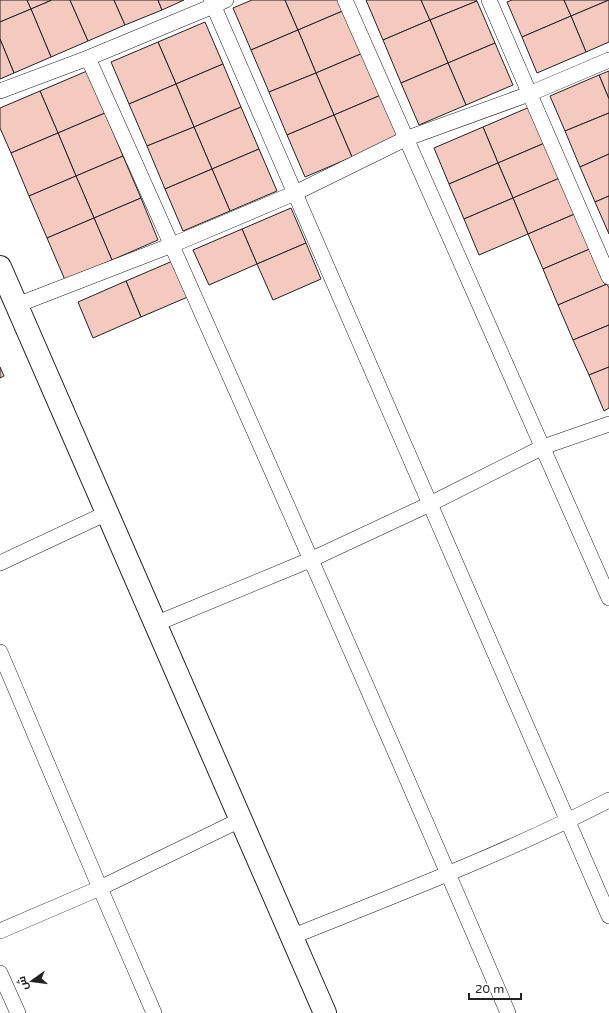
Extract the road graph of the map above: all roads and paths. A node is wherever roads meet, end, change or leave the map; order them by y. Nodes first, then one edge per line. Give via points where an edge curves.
1 (345, 0) edge
2 (489, 0) edge
3 (217, 2) edge
4 (88, 58) junction
5 (609, 60) edge
6 (0, 91) edge
7 (529, 94) junction
8 (405, 139) junction
9 (294, 193) junction
10 (172, 245) junction
11 (0, 267) edge
12 (609, 277) edge
13 (17, 305) junction
14 (609, 424) edge
15 (543, 447) junction
16 (430, 504) junction
17 (107, 513) junction
18 (310, 560) junction
19 (0, 563) edge
20 (609, 598) edge
21 (155, 624) junction
22 (0, 652) edge
23 (609, 800) edge
24 (240, 820) junction
25 (568, 821) junction
26 (449, 874) junction
27 (100, 888) junction
28 (609, 916) edge
29 (0, 931) edge
30 (291, 936) junction
31 (0, 973) edge
32 (18, 1013) edge
33 (154, 1013) edge
34 (325, 1013) edge
35 (508, 1013) edge

1 - 8 street
2 - 7 street
3 - 4 street
3 - 9 street
4 - 6 street
4 - 10 street
5 - 7 street
7 - 8 street
7 - 12 street
8 - 9 street
8 - 15 street
9 - 10 street
9 - 16 street
10 - 13 street
10 - 18 street
11 - 13 street
13 - 17 street
14 - 15 street
15 - 16 street
15 - 20 street
16 - 18 street
16 - 25 street
17 - 19 street
17 - 21 street
18 - 21 street
18 - 26 street
21 - 24 street
22 - 27 street
23 - 25 street
24 - 27 street
24 - 30 street
25 - 26 street
25 - 28 street
26 - 30 street
26 - 35 street
27 - 29 street
27 - 33 street
30 - 34 street
31 - 32 street

